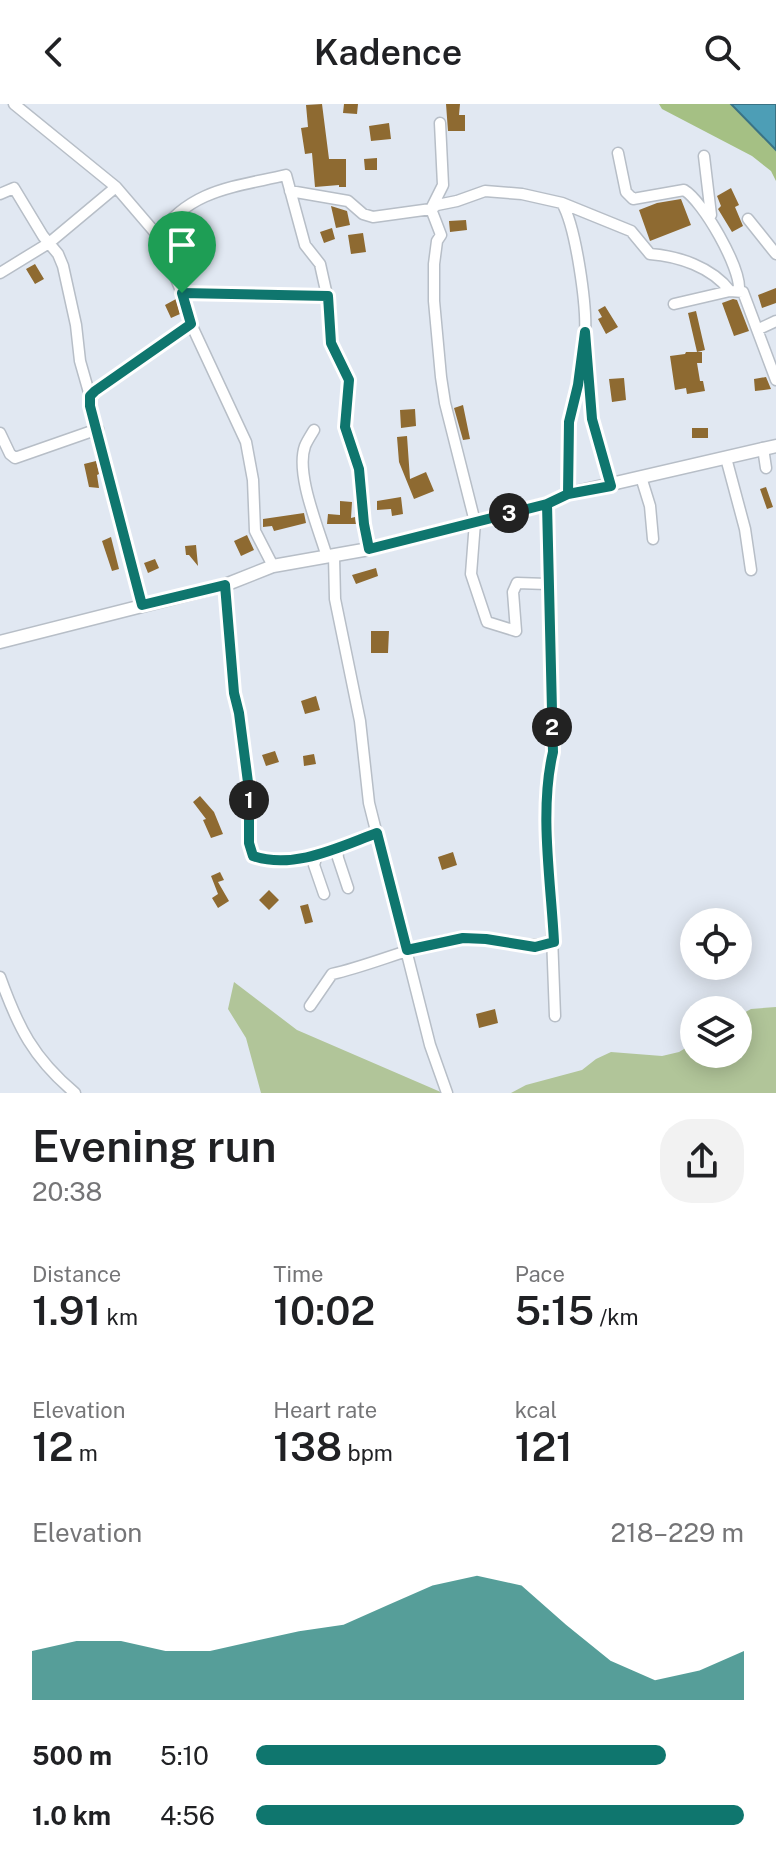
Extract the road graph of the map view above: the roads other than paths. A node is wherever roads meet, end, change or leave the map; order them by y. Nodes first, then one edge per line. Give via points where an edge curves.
1 (14, 104) edge
2 (440, 123) dead end
3 (618, 153) dead end
4 (704, 156) dead end
5 (116, 187) junction
6 (290, 191) junction
7 (0, 194) edge
8 (562, 203) junction
9 (431, 209) junction
10 (748, 219) dead end
11 (714, 225) junction
12 (158, 236) junction
13 (49, 243) junction
14 (776, 254) edge
15 (0, 272) edge
16 (734, 290) junction
17 (182, 293) junction
18 (328, 296) junction
19 (674, 304) dead end
20 (776, 321) edge
21 (191, 324) junction
22 (759, 329) junction
23 (585, 332) junction
24 (776, 380) edge
25 (90, 396) junction
26 (98, 429) junction
27 (314, 430) dead end
28 (0, 433) edge
29 (769, 447) edge
30 (726, 458) junction
31 (766, 468) dead end
32 (641, 477) junction
33 (611, 486) junction
34 (568, 494) junction
35 (547, 504) junction
36 (475, 522) junction
37 (653, 539) dead end
38 (369, 549) junction
39 (330, 556) junction
40 (273, 566) junction
41 (751, 570) dead end
42 (547, 584) junction
43 (225, 585) junction
44 (142, 605) junction
45 (0, 642) edge
46 (377, 833) junction
47 (337, 848) junction
48 (317, 855) junction
49 (348, 888) dead end
50 (324, 894) dead end
51 (554, 942) junction
52 (407, 950) junction
53 (0, 977) edge
54 (310, 1006) dead end
55 (555, 1016) dead end
56 (75, 1093) edge
57 (447, 1093) edge

1 - 5 street
2 - 9 street via 443,185
3 - 11 street via 626,192 633,199 684,190
4 - 11 street
5 - 12 street
5 - 13 street
6 - 9 street via 348,201 373,217
6 - 12 street via 286,175 208,193
6 - 18 street via 301,234 320,264
7 - 13 street via 14,188
8 - 9 street via 485,191
8 - 16 street via 631,231 650,254 698,266
8 - 23 street via 577,253
9 - 36 street via 441,235 434,301 441,377
10 - 14 street
11 - 16 street via 737,270
12 - 17 street
13 - 15 street
13 - 25 street via 63,266
16 - 19 street
16 - 22 street via 747,296
17 - 18 street
17 - 21 street
18 - 38 street via 331,343 349,380 345,427 359,469
20 - 22 street
21 - 25 street
21 - 40 street via 246,442 255,531
22 - 24 street
23 - 33 street via 592,419
23 - 34 street via 569,422
25 - 26 street
26 - 28 street via 15,458
26 - 44 street
27 - 39 street via 304,447 303,467
29 - 30 main road
29 - 31 street
30 - 32 main road
30 - 41 street
32 - 33 main road
32 - 37 street
33 - 34 main road
34 - 35 main road
35 - 36 main road
35 - 42 street
36 - 38 main road
36 - 42 street via 471,574 487,622 516,631 517,583
38 - 39 main road
39 - 40 main road
39 - 46 street
40 - 43 main road
42 - 51 street via 553,752 547,803
43 - 44 main road
43 - 48 street via 253,856 267,861
44 - 45 main road
46 - 47 street
46 - 52 street
47 - 48 street
47 - 49 street
48 - 50 street via 314,865
51 - 52 street via 535,947 463,938
51 - 55 street
52 - 54 street via 332,974
52 - 57 street
53 - 56 street via 21,1032 38,1058

